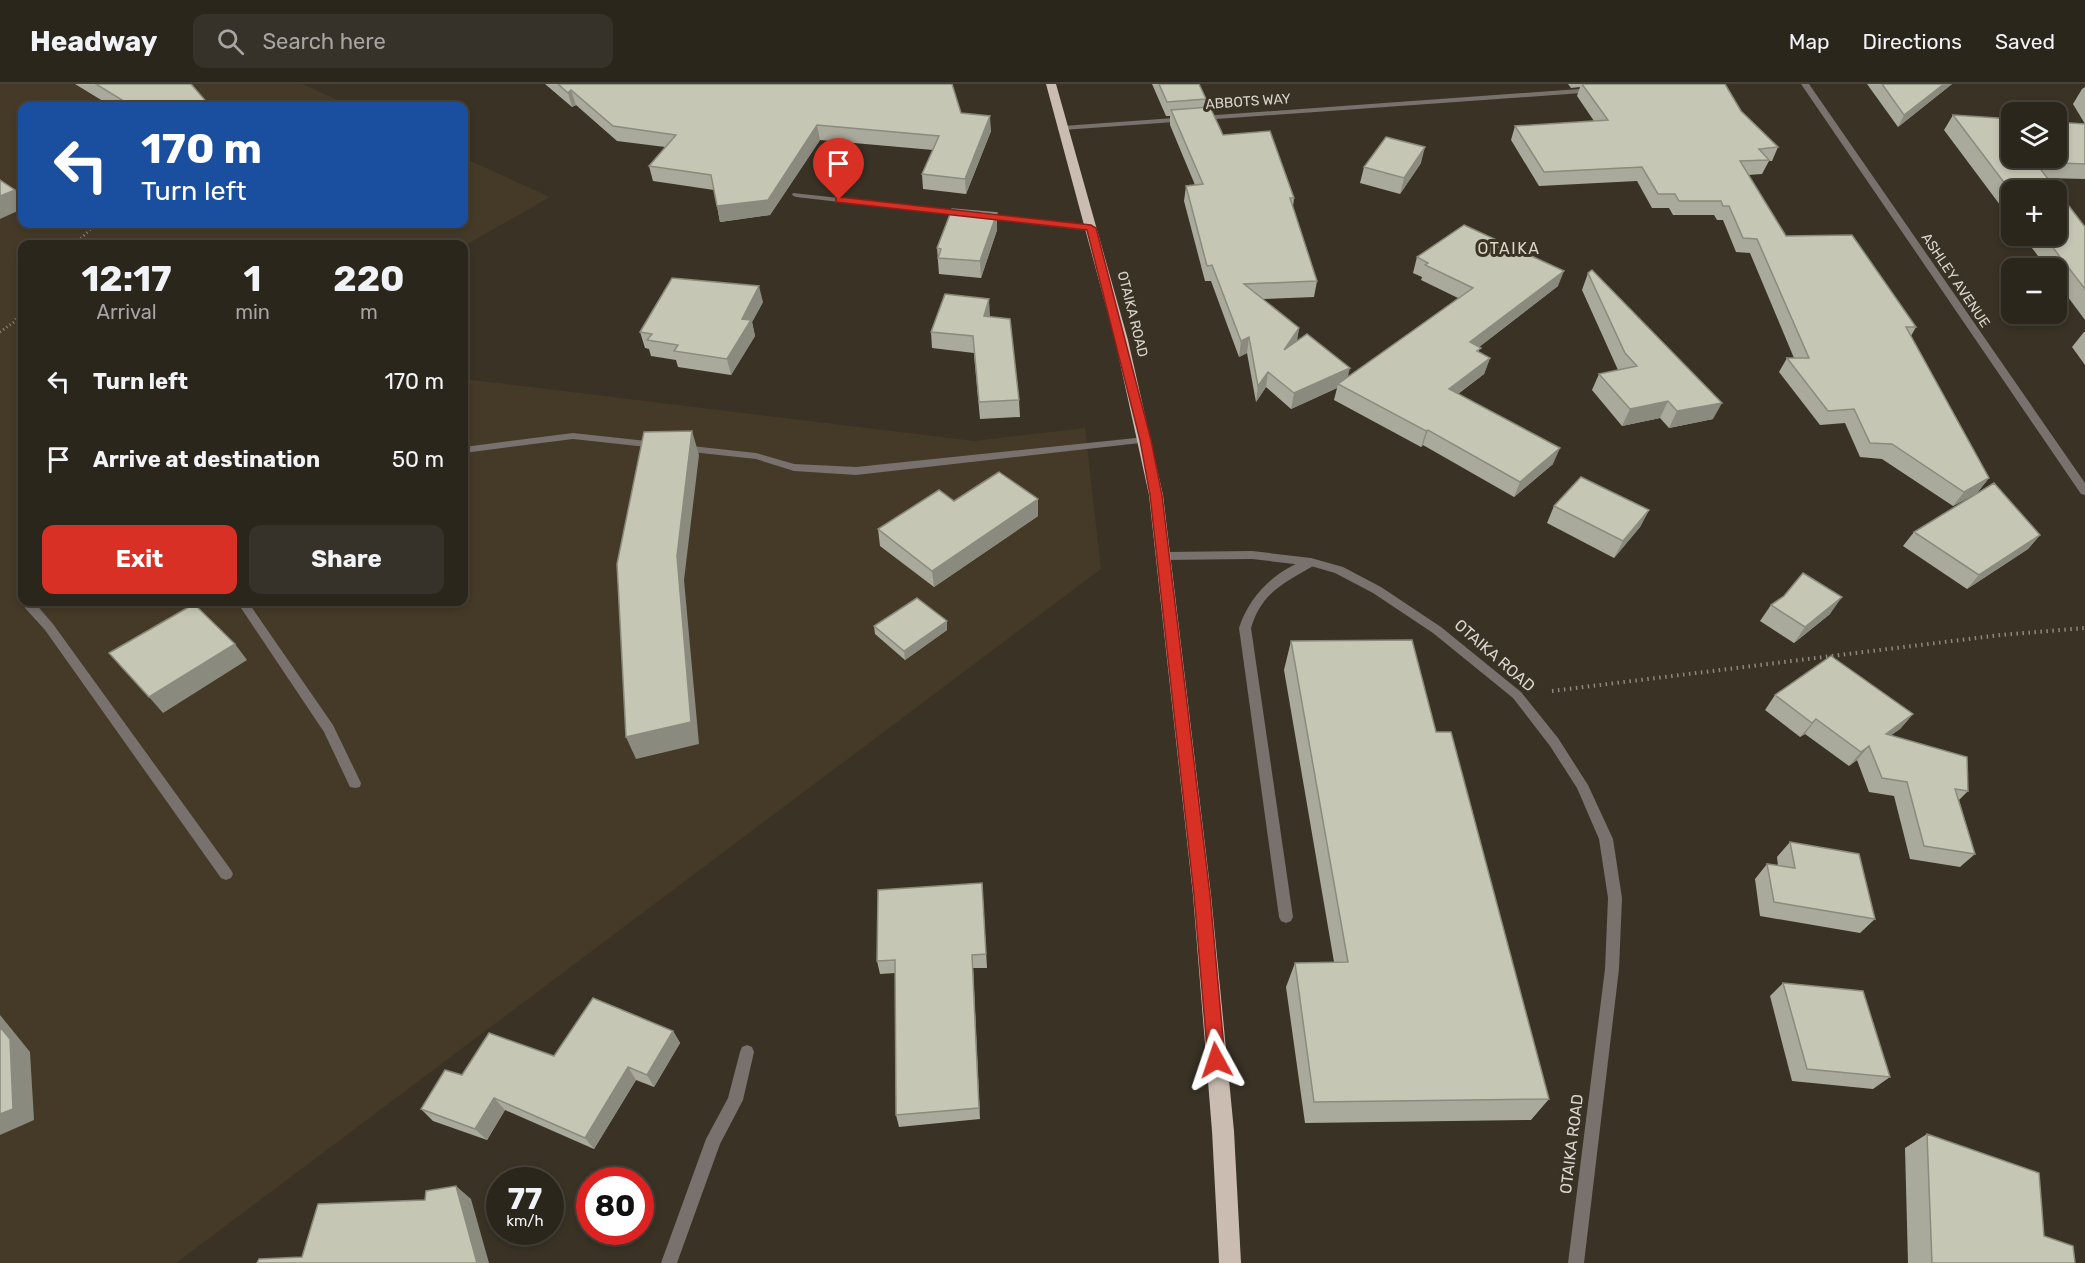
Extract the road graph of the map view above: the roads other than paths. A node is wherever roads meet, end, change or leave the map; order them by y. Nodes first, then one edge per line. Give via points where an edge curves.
1 (1051, 84) edge
2 (1805, 84) edge
3 (1605, 89) edge
4 (1063, 128) junction
5 (796, 195) dead end
6 (1091, 228) junction
7 (1145, 440) junction
8 (468, 449) edge
9 (2085, 491) edge
10 (1164, 556) junction
11 (1311, 562) junction
12 (30, 606) edge
13 (245, 606) edge
14 (355, 783) dead end
15 (226, 874) dead end
16 (1286, 917) dead end
17 (747, 1052) dead end
18 (669, 1263) edge
19 (1230, 1263) edge
20 (1576, 1263) edge

1 - 4 highway, OTAIKA ROAD
2 - 9 street, ASHLEY AVENUE
3 - 4 street, ABBOTS WAY
4 - 6 highway, OTAIKA ROAD
5 - 6 street
6 - 7 highway, OTAIKA ROAD
7 - 8 street via 856,471 794,467 756,456 573,436
7 - 10 highway, OTAIKA ROAD
10 - 11 street, OTAIKA ROAD via 1252,555
10 - 19 highway, OTAIKA ROAD via 1202,895 1223,1131
11 - 16 street via 1263,591 1245,628
11 - 20 street, OTAIKA ROAD via 1339,570 1377,590 1437,630 1516,695 1582,785 1606,839 1615,898 1611,969
12 - 15 street via 49,627
13 - 14 street via 329,729
17 - 18 street via 735,1100 714,1139

